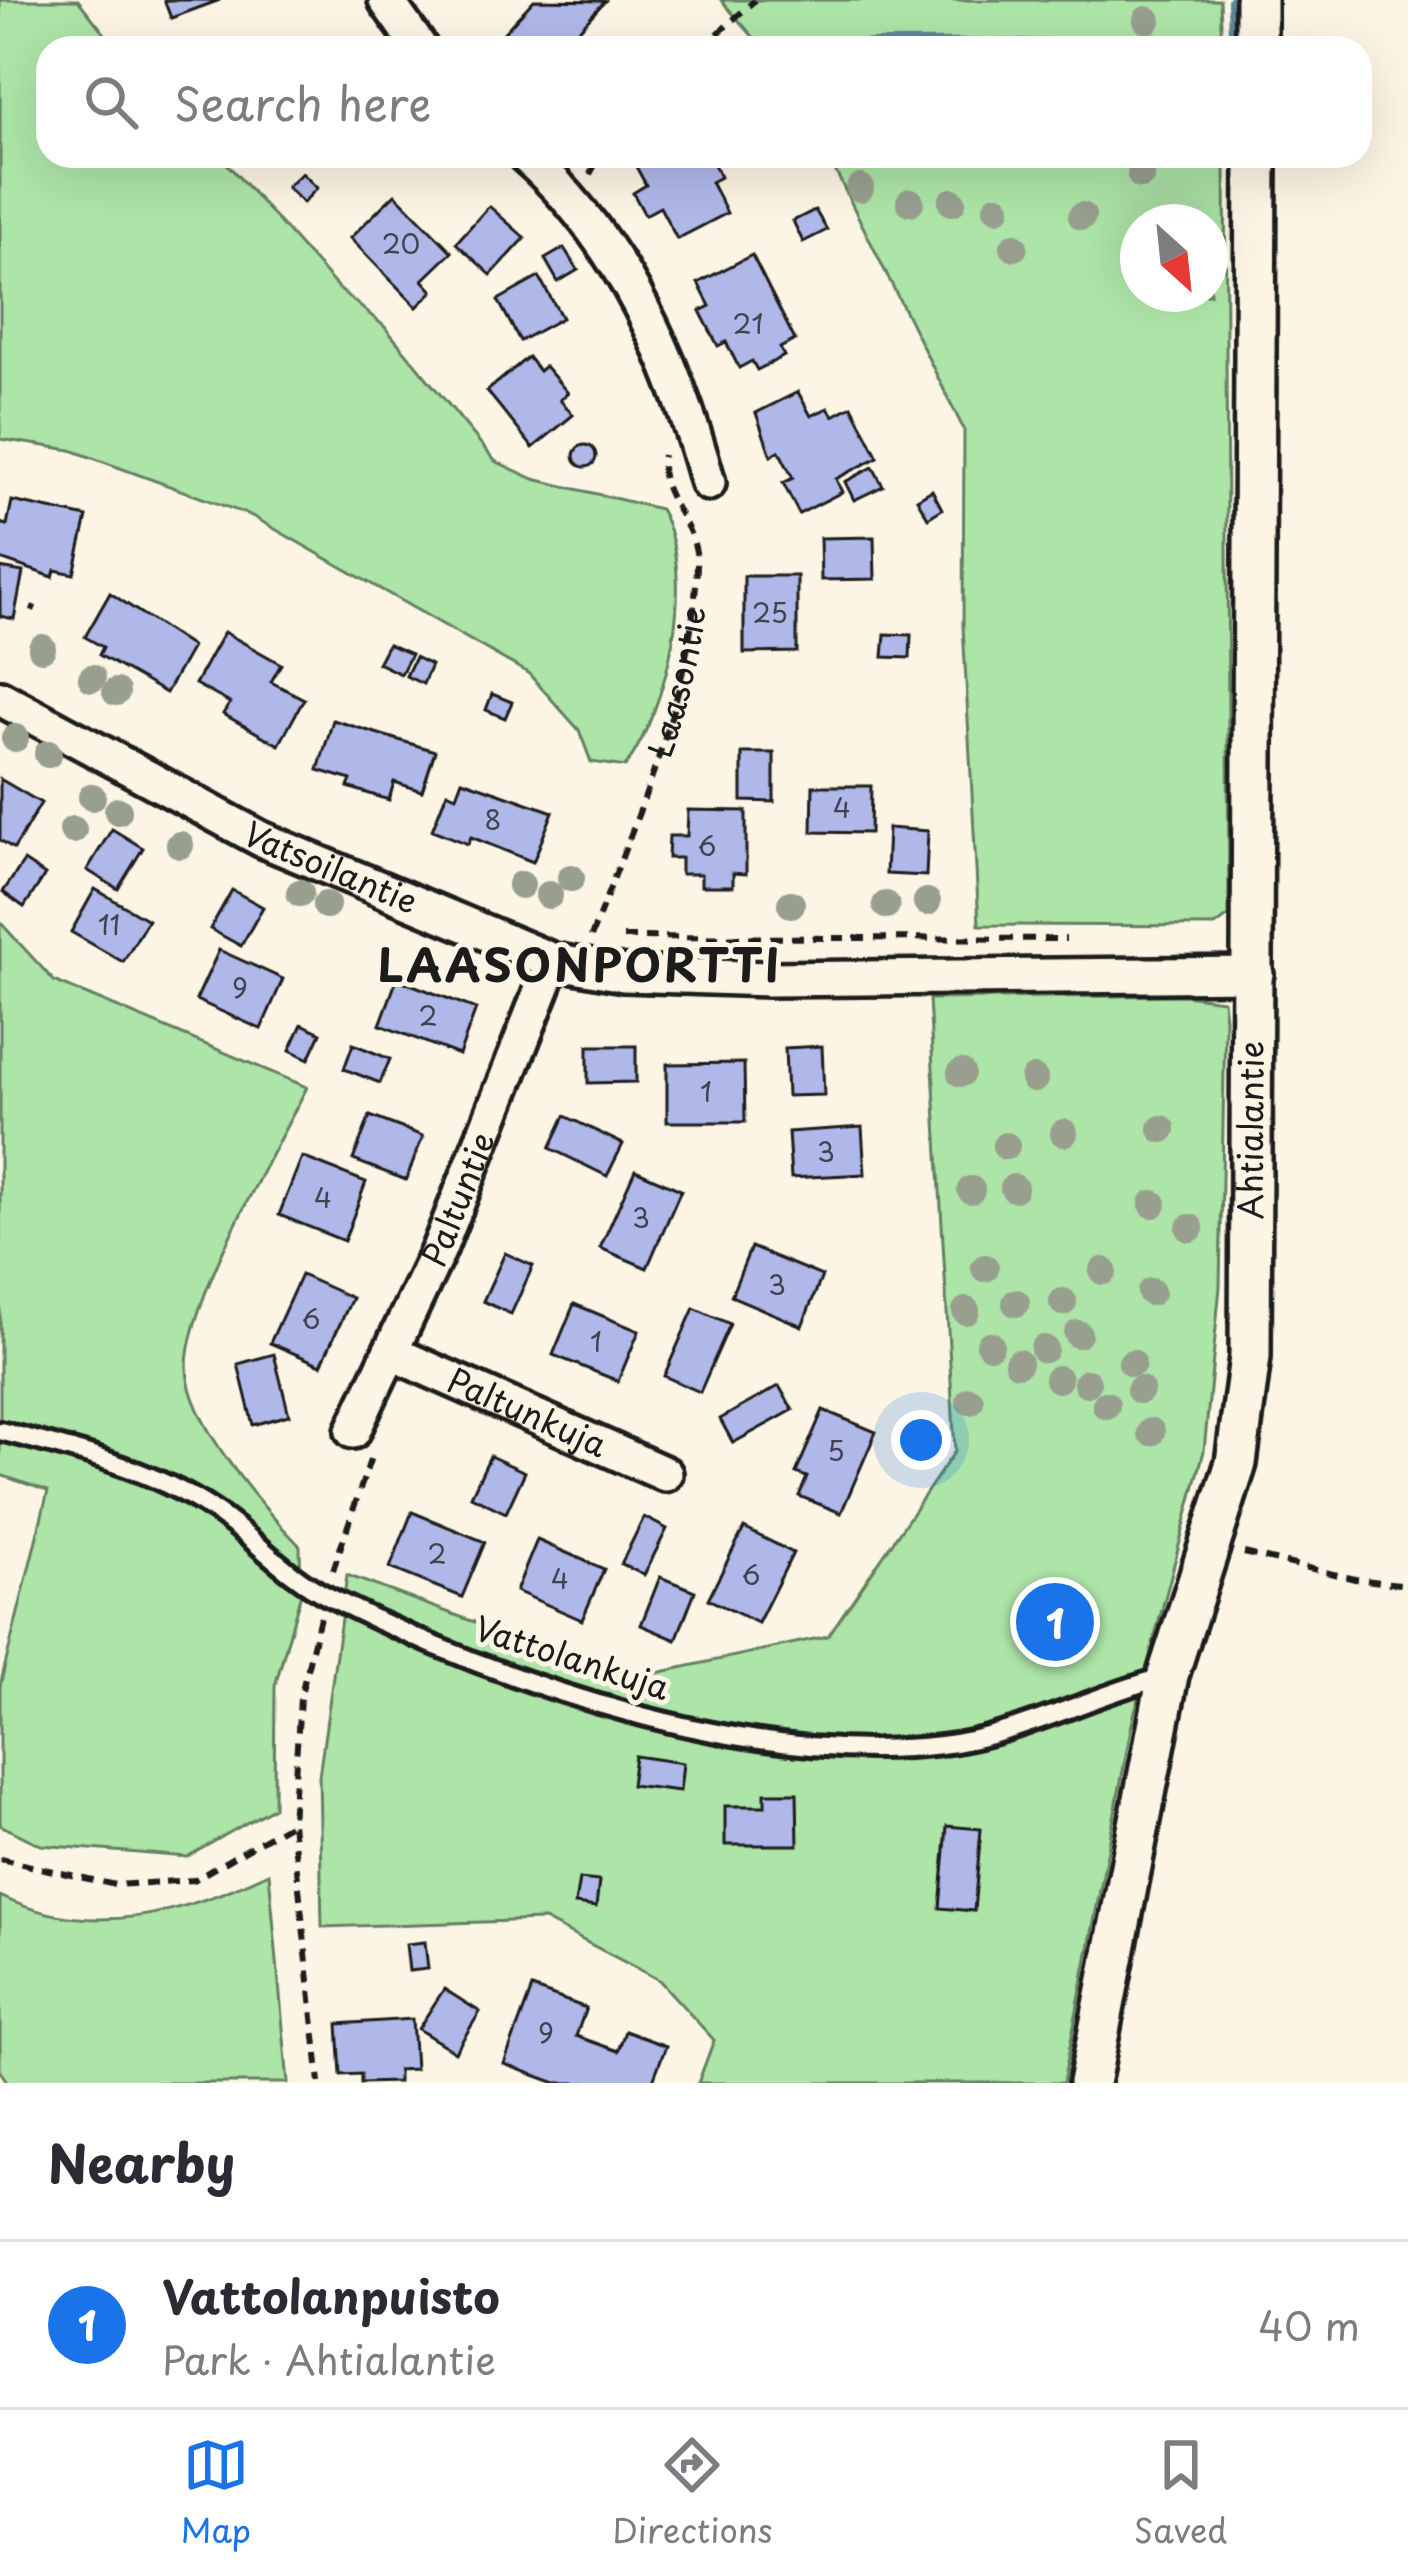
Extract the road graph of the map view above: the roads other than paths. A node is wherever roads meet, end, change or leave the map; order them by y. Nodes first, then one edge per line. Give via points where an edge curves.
1 (386, 0) edge
2 (1256, 0) edge
3 (412, 36) edge
4 (1256, 36) edge
5 (539, 168) edge
6 (1256, 168) edge
7 (708, 483) dead end
8 (0, 698) edge
9 (554, 961) junction
10 (1256, 974) junction
11 (390, 1352) junction
12 (0, 1431) edge
13 (353, 1431) dead end
14 (665, 1474) dead end
15 (1168, 1675) junction
16 (1089, 2083) edge

1 - 3 street
2 - 4 street
5 - 7 street via 576,202 613,256 686,404
6 - 10 street, Ahtialantie
8 - 9 street, Vatsoilantie via 261,839
9 - 10 street, Vatsoilantie via 730,979
9 - 11 street, Paltuntie
10 - 15 street, Ahtialantie via 1250,1358 1237,1463
11 - 13 street, Paltuntie
11 - 14 street, Paltunkuja
12 - 15 lane, Vattolankuja via 84,1452 212,1509 325,1596 460,1654 598,1705 728,1734 873,1749 944,1744
15 - 16 street, Ahtialantie

